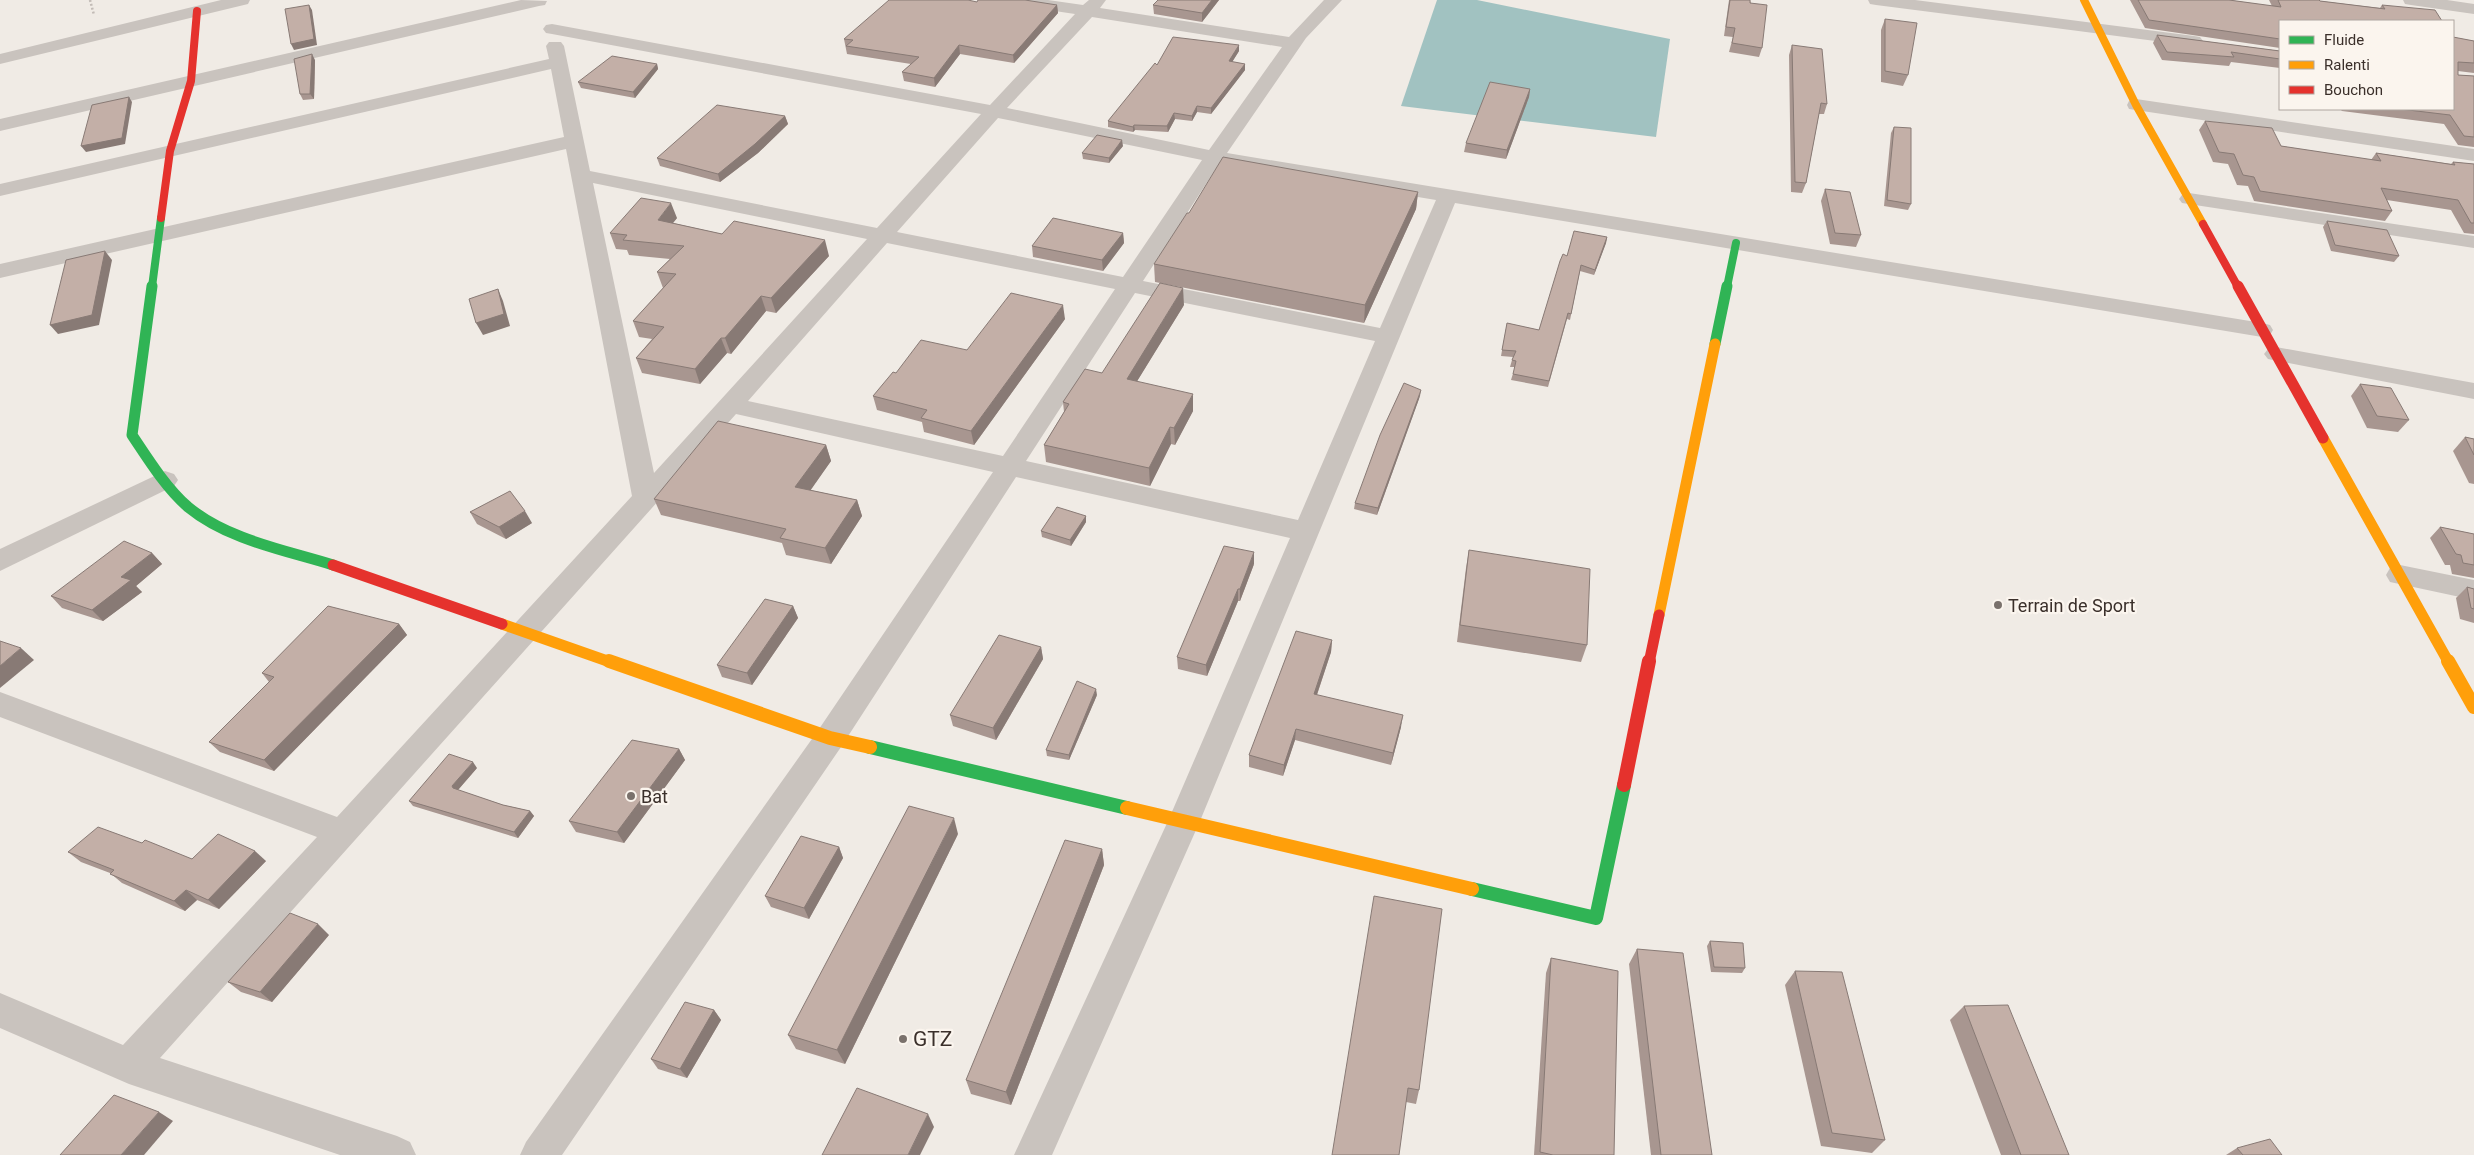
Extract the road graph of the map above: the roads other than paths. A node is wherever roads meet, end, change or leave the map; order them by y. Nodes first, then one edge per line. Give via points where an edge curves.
1 (242, 0) edge
2 (539, 0) edge
3 (1015, 0) edge
4 (1334, 0) edge
5 (1876, 0) edge
6 (2084, 0) edge
7 (2411, 0) edge
8 (1093, 6) edge
9 (2472, 7) edge
10 (197, 11) junction
11 (2098, 28) junction
12 (552, 29) junction
13 (1293, 43) junction
14 (2213, 44) edge
15 (0, 59) edge
16 (559, 62) junction
17 (192, 81) junction
18 (2136, 105) junction
19 (994, 111) junction
20 (0, 125) edge
21 (574, 141) junction
22 (170, 151) junction
23 (2474, 155) edge
24 (1214, 156) junction
25 (581, 175) junction
26 (0, 190) edge
27 (1448, 195) junction
28 (2189, 199) junction
29 (160, 235) junction
30 (882, 235) junction
31 (2474, 242) edge
32 (1736, 243) junction
33 (0, 271) edge
34 (1128, 286) junction
35 (2262, 330) junction
36 (1388, 337) junction
37 (2276, 354) junction
38 (2474, 391) edge
39 (730, 405) junction
40 (1009, 466) junction
41 (165, 480) junction
42 (646, 499) junction
43 (1307, 532) junction
44 (0, 561) edge
45 (2400, 575) junction
46 (2474, 590) edge
47 (526, 632) junction
48 (0, 704) edge
49 (2474, 707) edge
50 (830, 738) junction
51 (1184, 821) junction
52 (343, 833) junction
53 (0, 1010) edge
54 (129, 1066) junction
55 (397, 1155) edge
56 (538, 1155) edge
57 (1033, 1155) edge

1 - 10 street
2 - 12 street
2 - 17 street
3 - 8 street
4 - 13 street
5 - 11 street
6 - 11 street
7 - 9 street
8 - 13 street
8 - 19 street
10 - 15 street
10 - 17 street
11 - 14 street
11 - 18 street
12 - 16 street
12 - 19 street
13 - 24 street
16 - 21 street
16 - 22 street
17 - 20 street
17 - 22 street
18 - 23 street
18 - 28 street
19 - 24 street
19 - 30 street
21 - 25 street
21 - 29 street
22 - 26 street
22 - 29 street
24 - 27 street
24 - 34 street
25 - 30 street
25 - 42 street
27 - 32 street
27 - 36 street
28 - 31 street
28 - 35 street
29 - 33 street
29 - 41 street via 132,435
30 - 34 street
30 - 39 street
32 - 35 street
32 - 51 street via 1596,918
34 - 36 street
34 - 40 street
35 - 37 street
36 - 43 street
37 - 38 street
37 - 45 street
39 - 40 street
39 - 42 street
40 - 43 street
40 - 50 street
41 - 44 street
41 - 47 street via 188,507 227,532 331,564
42 - 47 street
43 - 51 street
45 - 46 street
45 - 49 street
47 - 50 street
47 - 52 street
48 - 52 street
50 - 51 street
50 - 56 street
51 - 57 street
52 - 54 street
53 - 54 street
54 - 55 street

